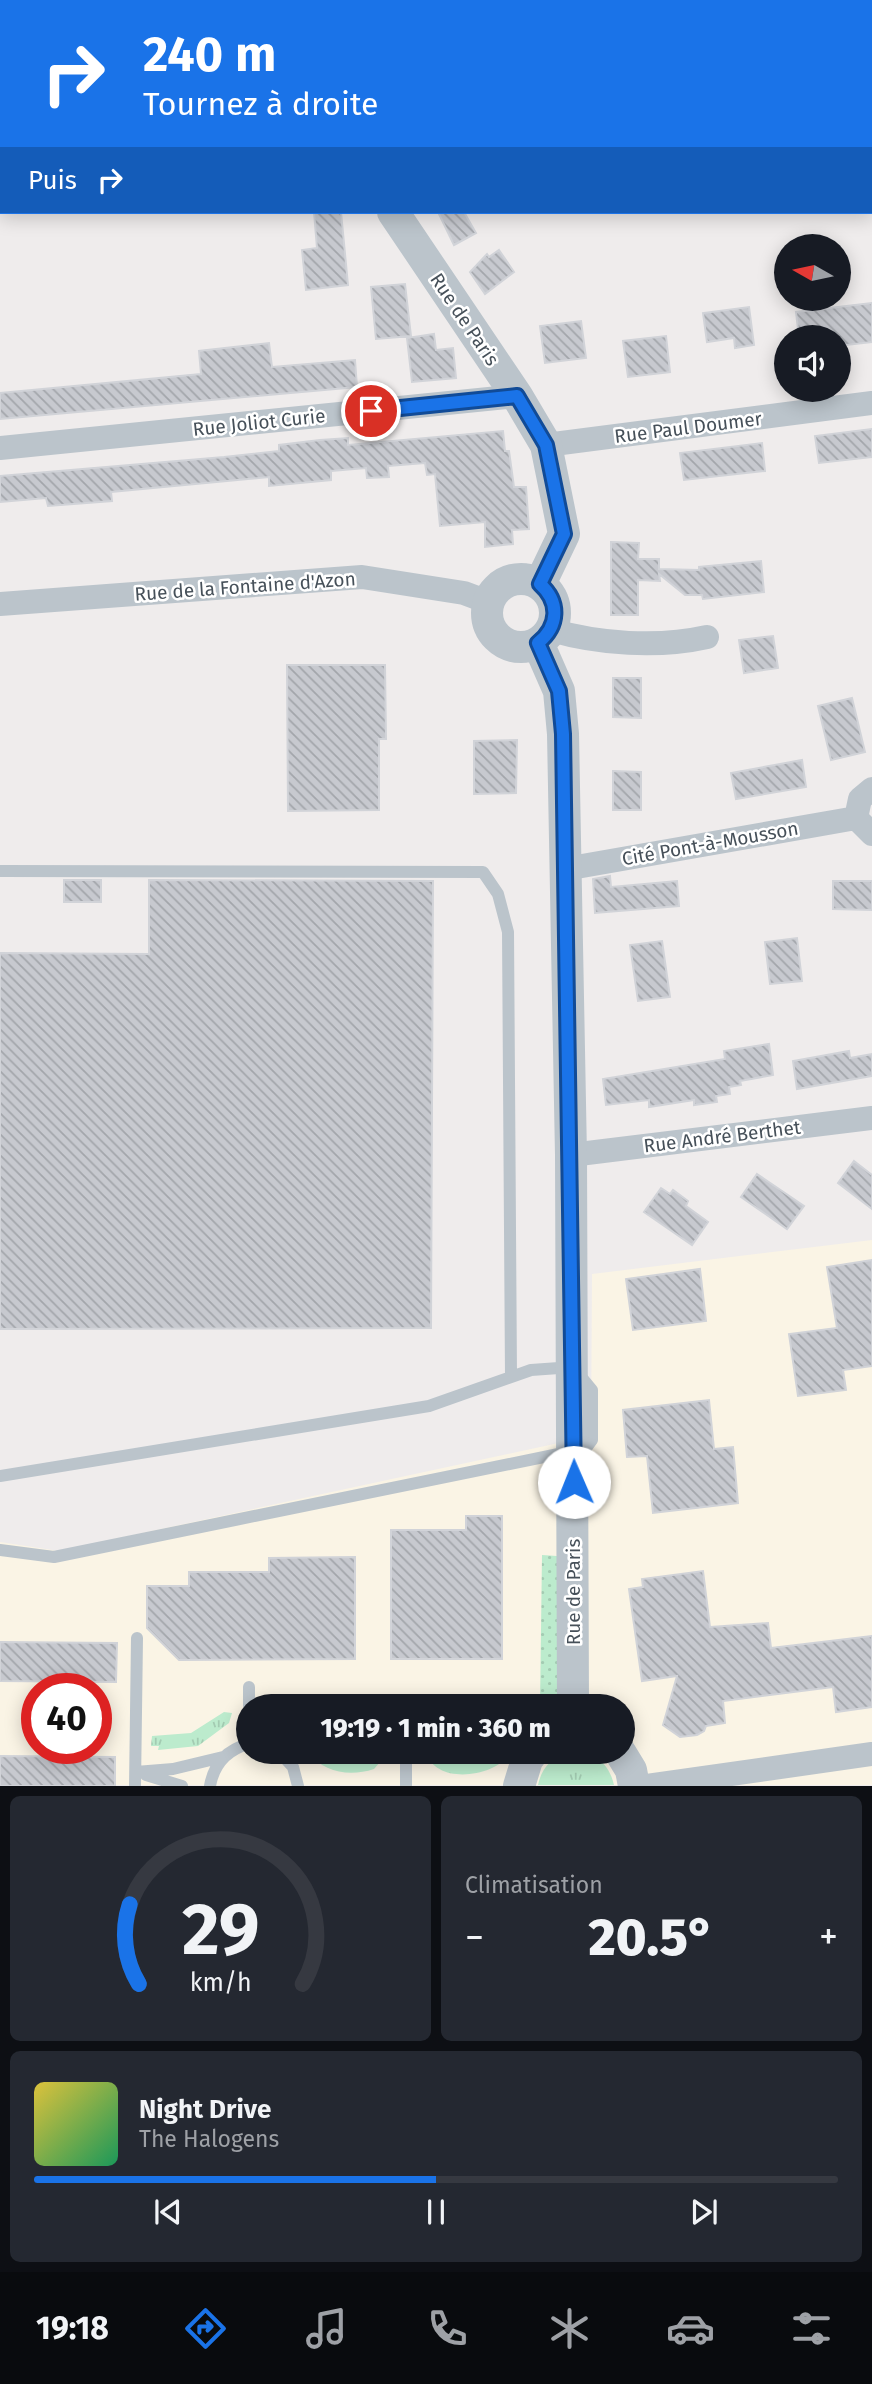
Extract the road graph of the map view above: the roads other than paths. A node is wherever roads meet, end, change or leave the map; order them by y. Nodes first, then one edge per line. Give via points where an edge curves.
1 (394, 214) edge
2 (517, 396) junction
3 (872, 403) edge
4 (546, 445) junction
5 (0, 448) edge
6 (540, 584) junction
7 (488, 602) junction
8 (0, 604) edge
9 (545, 636) junction
10 (707, 637) dead end
11 (872, 789) edge
12 (864, 826) edge
13 (565, 869) junction
14 (0, 871) edge
15 (872, 1118) edge
16 (571, 1154) junction
17 (573, 1367) junction
18 (511, 1377) junction
19 (573, 1458) junction
20 (0, 1476) edge
21 (0, 1550) edge
22 (137, 1638) dead end
23 (249, 1687) dead end
24 (249, 1694) edge
25 (573, 1694) edge
26 (236, 1748) edge
27 (872, 1754) edge
28 (223, 1757) junction
29 (290, 1764) edge
30 (406, 1764) edge
31 (526, 1764) edge
32 (627, 1764) edge
33 (136, 1779) edge
34 (741, 1779) edge
35 (182, 1786) edge
36 (210, 1786) edge
37 (298, 1786) edge
38 (406, 1786) edge
39 (519, 1786) edge
40 (634, 1786) edge
41 (648, 1786) edge

1 - 2 street, Rue de Paris
2 - 4 street, Rue de Paris
2 - 5 street, Rue Joliot Curie
3 - 4 street, Rue Paul Doumer
4 - 6 street, Rue de Paris via 564,534
6 - 7 street via 510,581
6 - 9 street via 553,600 555,621
7 - 8 street, Rue de la Fontaine d'Azon via 464,593 362,576
7 - 9 street via 489,626 504,643 527,647
9 - 10 street via 587,641
9 - 13 street, Rue de Paris via 559,691 563,734
11 - 12 street, Cité Pont-à-Mousson via 860,799
12 - 13 street, Cité Pont-à-Mousson
13 - 16 street, Rue de Paris
14 - 18 lane via 483,872 498,894 508,932
15 - 16 street, Rue André Berthet
16 - 17 street, Rue de Paris
17 - 18 lane via 531,1370
17 - 19 street, Rue de Paris
18 - 20 lane via 429,1406
19 - 21 lane via 54,1557
19 - 25 street, Rue de Paris
22 - 33 lane
23 - 24 lane
26 - 28 lane
27 - 34 street
28 - 33 lane
28 - 36 lane
29 - 37 lane
30 - 38 lane
31 - 39 street
32 - 40 street
33 - 35 lane
34 - 41 street

